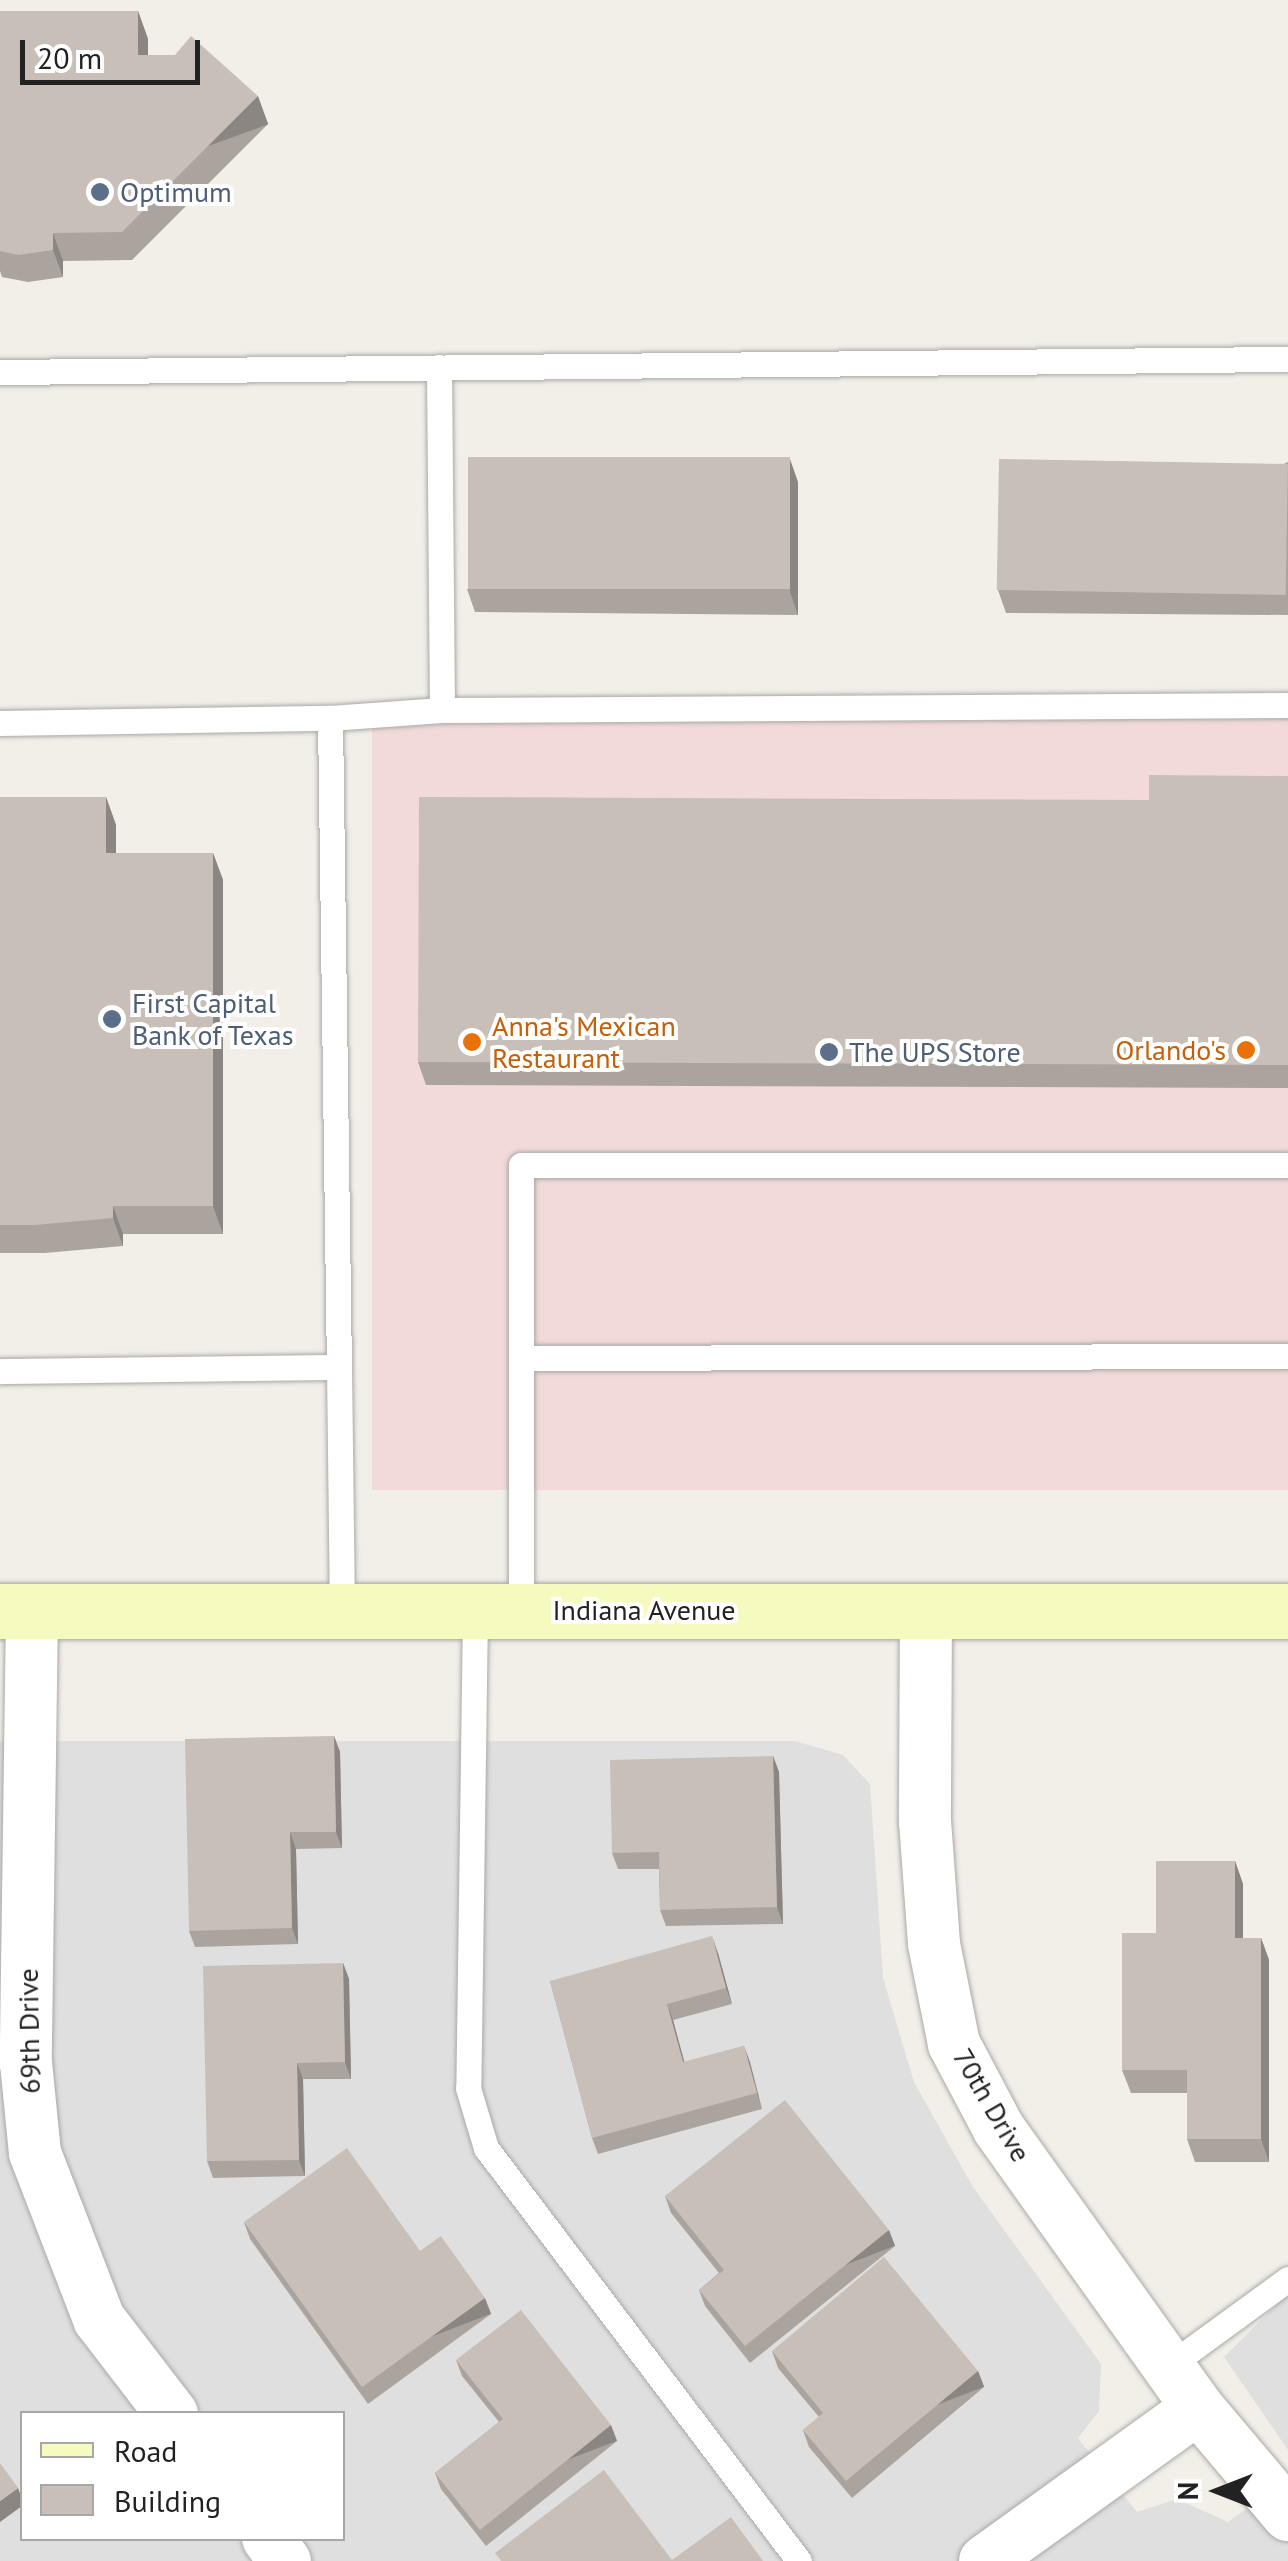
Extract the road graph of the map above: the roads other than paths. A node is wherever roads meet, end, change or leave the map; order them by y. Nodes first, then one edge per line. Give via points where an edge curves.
1 (1288, 359) edge
2 (439, 367) junction
3 (0, 372) edge
4 (1288, 705) edge
5 (442, 710) junction
6 (330, 718) junction
7 (0, 723) edge
8 (1288, 1164) edge
9 (1288, 1356) edge
10 (521, 1358) junction
11 (339, 1367) junction
12 (0, 1371) edge
13 (342, 1610) junction
14 (926, 1610) junction
15 (16, 1611) edge
16 (498, 1611) junction
17 (1288, 1611) edge
18 (1288, 2280) edge
19 (1184, 2386) junction
20 (170, 2411) edge
21 (1288, 2516) edge
22 (799, 2561) edge
23 (985, 2561) edge

1 - 2 lane
2 - 3 lane
2 - 5 lane
4 - 5 lane
5 - 6 lane
6 - 7 lane
6 - 11 lane
8 - 10 lane via 521,1164
9 - 10 lane
10 - 16 lane
11 - 12 lane
11 - 13 lane
13 - 15 main road, Indiana Avenue
13 - 16 main road, Indiana Avenue
14 - 16 main road, Indiana Avenue
14 - 17 main road, Indiana Avenue
14 - 19 street, 70th Drive via 924,1821 934,1944 954,2044 999,2128
15 - 20 street, 69th Drive via 26,2063 35,2153 99,2318
16 - 22 lane via 468,2088 486,2148
18 - 19 lane
19 - 21 street, 70th Drive
19 - 23 street

